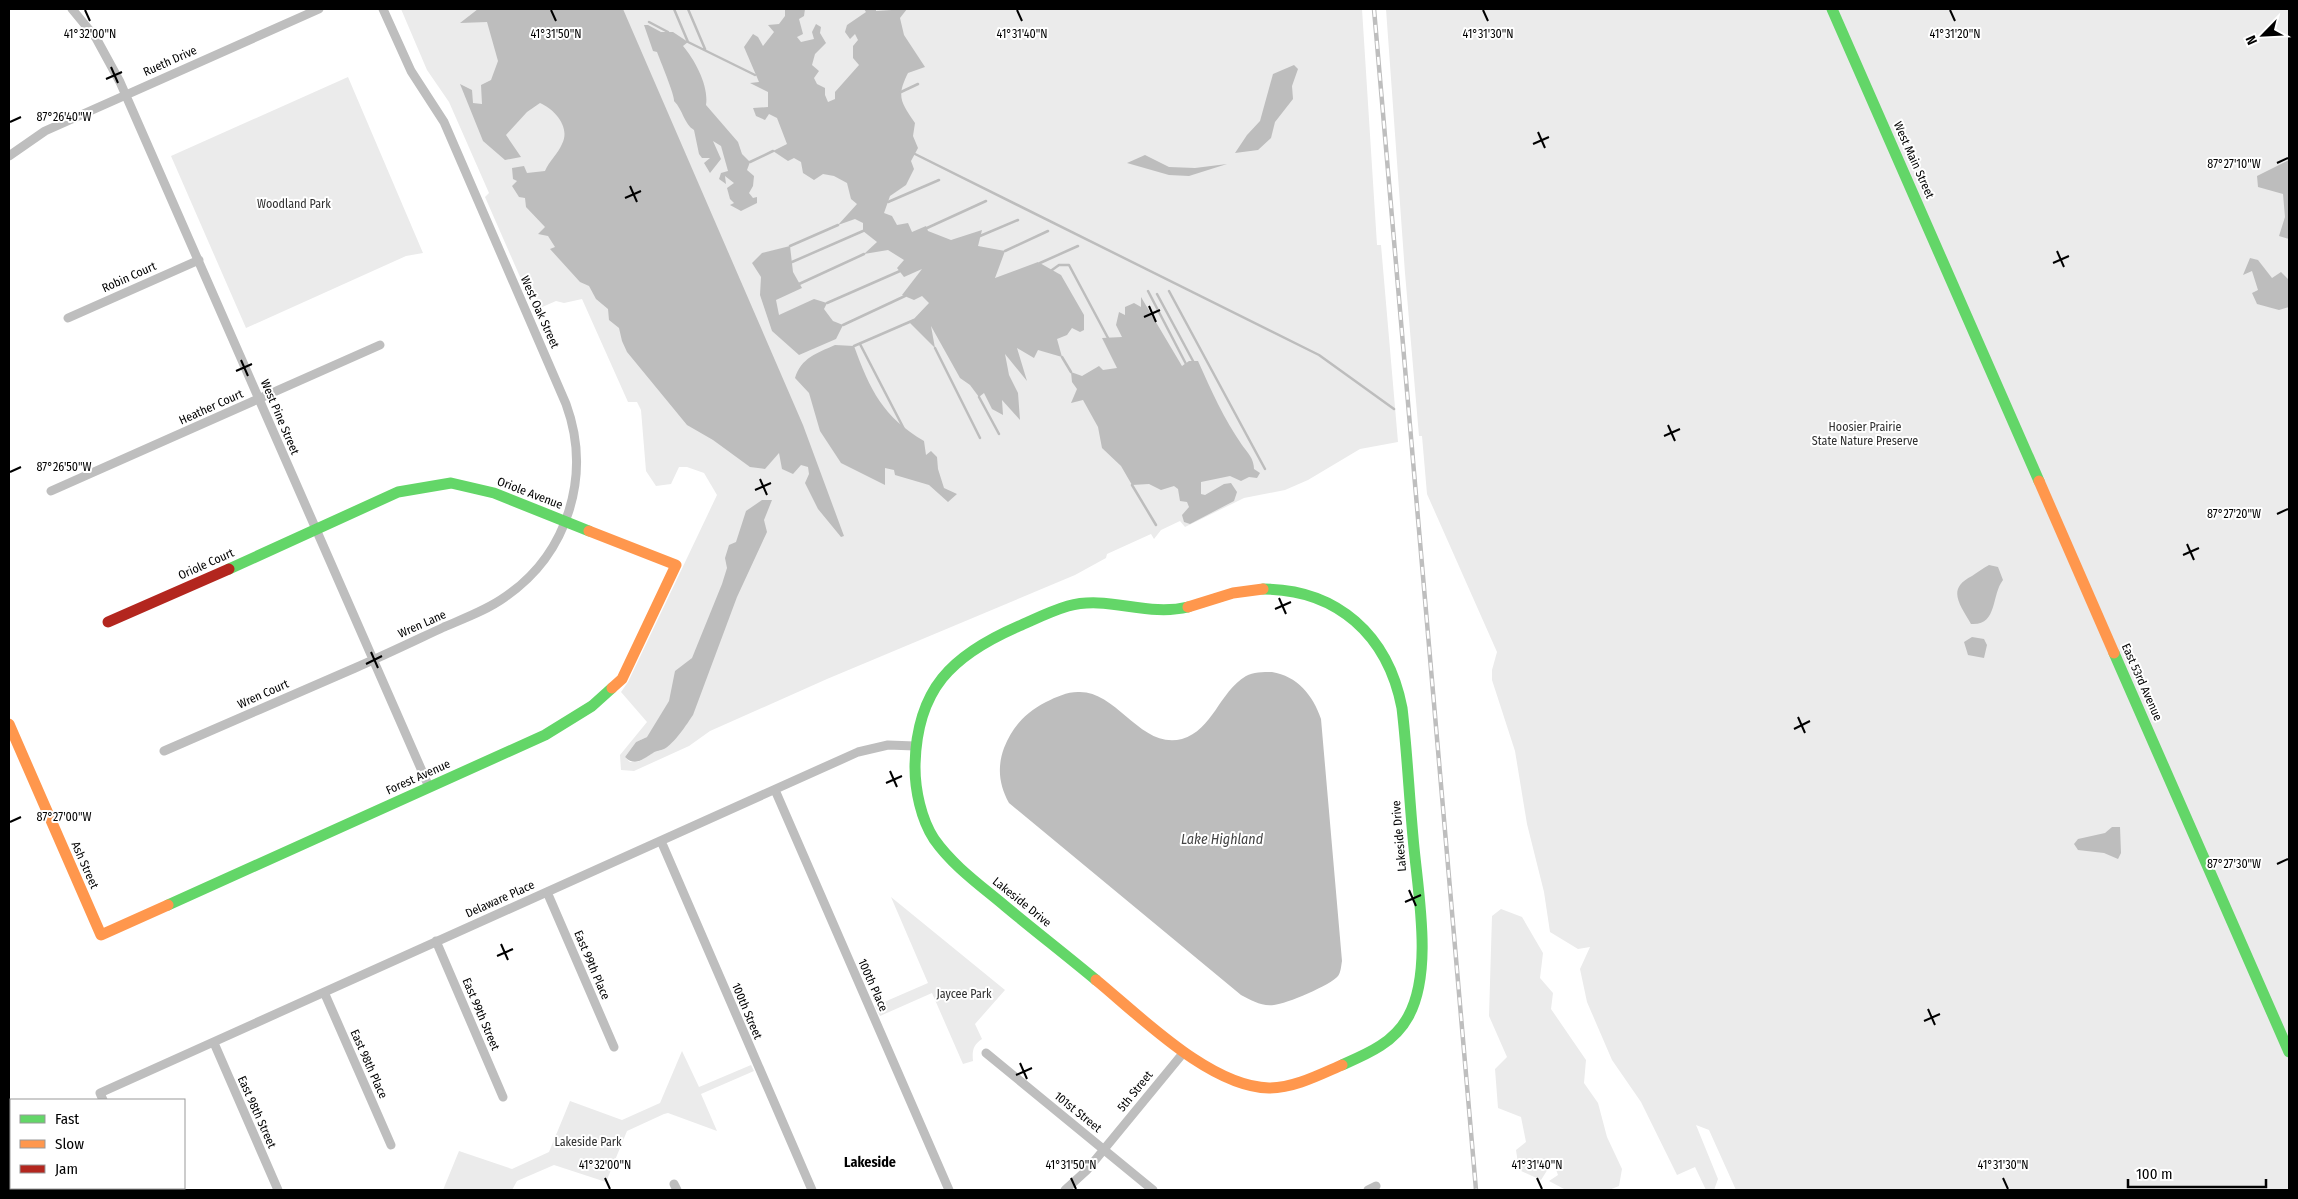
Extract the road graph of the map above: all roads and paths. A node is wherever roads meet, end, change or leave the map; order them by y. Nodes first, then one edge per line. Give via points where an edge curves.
1 (72, 9) edge
2 (319, 9) edge
3 (383, 9) edge
4 (1832, 9) edge
5 (126, 95) junction
6 (9, 156) edge
7 (199, 260) junction
8 (68, 318) dead end
9 (1970, 323) joint
10 (380, 345) dead end
11 (259, 400) junction
12 (51, 491) dead end
13 (566, 522) junction
14 (316, 531) junction
15 (676, 565) joint
16 (481, 611) joint
17 (108, 622) dead end
18 (373, 660) junction
19 (9, 724) edge
20 (915, 746) junction
21 (164, 751) dead end
22 (429, 787) junction
23 (775, 790) junction
24 (660, 841) junction
25 (547, 892) junction
26 (101, 935) joint
27 (436, 941) junction
28 (324, 992) junction
29 (214, 1043) junction
30 (614, 1047) dead end
31 (1184, 1052) junction
32 (2289, 1052) edge
33 (986, 1053) dead end
34 (101, 1096) edge
35 (502, 1097) dead end
36 (391, 1145) dead end
37 (1104, 1150) junction
38 (278, 1190) edge
39 (812, 1190) edge
40 (949, 1190) edge
41 (1065, 1190) edge
42 (1153, 1190) edge

1 - 5 street, West Pine Street via 103,48
2 - 5 street, Rueth Drive
3 - 13 street, West Oak Street via 412,71 444,122 566,404 575,433 577,468
4 - 9 street, West Main Street
5 - 6 street, Rueth Drive via 45,131
5 - 7 street, West Pine Street
7 - 8 street, Robin Court
7 - 11 street, West Pine Street
9 - 32 street, East 53rd Avenue
10 - 11 street, Heather Court
11 - 12 street, Heather Court
11 - 14 street, West Pine Street
13 - 14 street, Oriole Avenue via 494,493 451,483 398,492
13 - 15 street, Oriole Avenue
13 - 16 street, West Oak Street via 550,553 530,577
14 - 17 street, Oriole Court
14 - 18 street, West Pine Street
15 - 22 street, Forest Avenue via 624,674 613,689 557,728
16 - 18 street, Wren Lane
18 - 21 street, Wren Court
18 - 22 street, West Pine Street
19 - 26 street, Ash Street
20 - 23 street, Delaware Place via 888,745 858,752
20 - 31 street, Lakeside Drive via 920,803 932,834 954,864
20 - 31 street, Lakeside Drive via 924,713 944,676 958,662 991,639 1059,608 1102,603 1158,611 1181,610 1238,592 1263,589 1298,591 1328,603 1351,617 1368,633 1383,653 1396,682 1402,719 1422,935 1422,969 1412,1010 1401,1029 1380,1047 1308,1079 1280,1087 1259,1087 1236,1081 1212,1072
22 - 26 street, Forest Avenue
23 - 24 street, Delaware Place
23 - 40 street, 100th Place
24 - 25 street, Delaware Place
24 - 39 street, 100th Street
25 - 27 street, Delaware Place
25 - 30 street, East 99th Place
27 - 28 street, Delaware Place
27 - 35 street, East 99th Street
28 - 29 street, Delaware Place
28 - 36 street, East 98th Place
29 - 34 street, Delaware Place
29 - 38 street, East 98th Street
31 - 37 street, 5th Street
33 - 37 street, 101st Street
37 - 41 street, 5th Street
37 - 42 street, 101st Street

